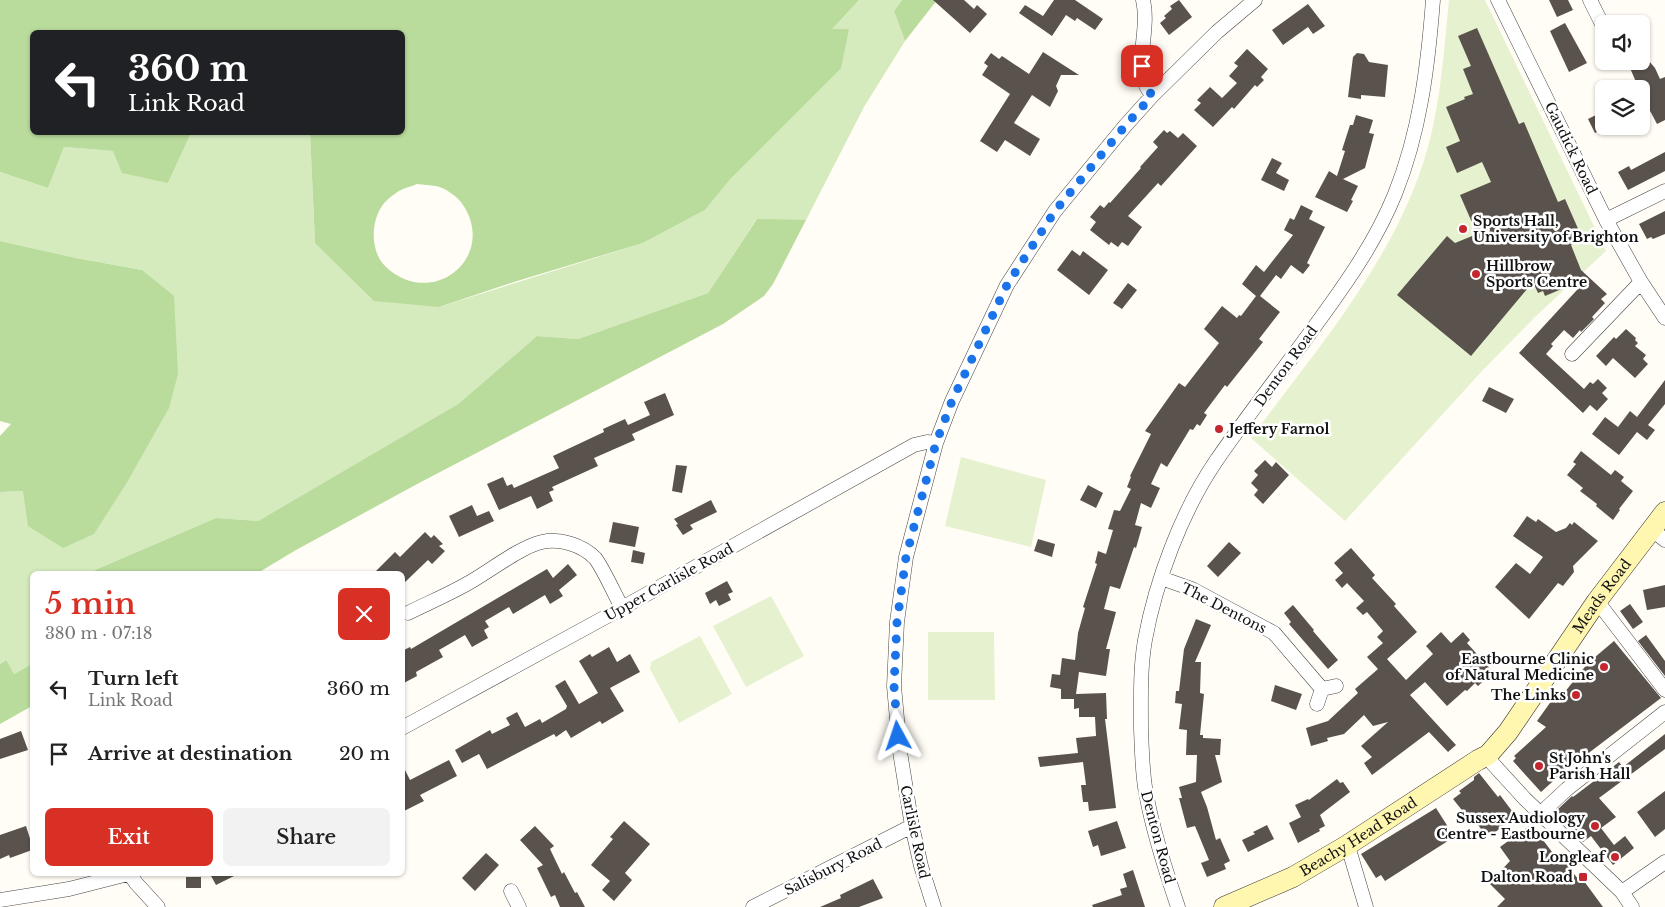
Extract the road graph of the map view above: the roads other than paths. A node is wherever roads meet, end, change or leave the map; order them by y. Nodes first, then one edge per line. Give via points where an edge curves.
1 (1143, 0) edge
2 (1255, 0) edge
3 (1433, 0) edge
4 (1498, 0) edge
5 (1590, 0) edge
6 (1598, 15) edge
7 (1152, 96) junction
8 (1665, 191) edge
9 (1606, 220) junction
10 (1641, 282) junction
11 (1665, 318) edge
12 (1572, 354) dead end
13 (936, 443) junction
14 (1665, 512) edge
15 (1658, 535) edge
16 (1161, 578) junction
17 (1597, 600) junction
18 (622, 608) junction
19 (408, 613) dead end
20 (1665, 690) edge
21 (1317, 704) dead end
22 (1665, 712) edge
23 (405, 726) edge
24 (1488, 755) junction
25 (1540, 814) junction
26 (912, 826) junction
27 (1346, 846) junction
28 (1665, 862) edge
29 (121, 876) edge
30 (131, 876) edge
31 (511, 891) dead end
32 (1622, 892) junction
33 (0, 900) edge
34 (158, 907) edge
35 (520, 907) edge
36 (753, 907) edge
37 (934, 907) edge
38 (1178, 907) edge
39 (1224, 907) edge
40 (1366, 907) edge
41 (1632, 907) edge

1 - 7 street via 1146,12 1143,79
2 - 7 street, Carlisle Road
3 - 16 street, Denton Road via 1425,78 1415,130 1394,196 1368,248 1341,291 1215,463 1191,505
4 - 9 street, Gaudick Road
5 - 6 street
7 - 13 street, Carlisle Road via 1068,194 1007,285 952,401
8 - 9 street
9 - 10 street, Gaudick Road
10 - 11 street, Gaudick Road
10 - 12 street
13 - 18 street, Upper Carlisle Road via 914,444
13 - 26 street, Carlisle Road via 906,557 897,622 894,686
14 - 15 street, Meads Road
15 - 17 street, Meads Road
16 - 21 street, The Dentons via 1192,589 1274,633 1329,688
16 - 38 street, Denton Road via 1145,642 1142,757 1149,809
17 - 20 street
17 - 24 street, Meads Road via 1508,732
18 - 19 street via 595,559 584,550 558,541 542,542 526,549
18 - 23 street, Upper Carlisle Road
22 - 25 street
24 - 25 street
24 - 27 street, Beachy Head Road
25 - 32 street
26 - 36 street, Salisbury Road
26 - 37 street, Carlisle Road
27 - 39 street, Beachy Head Road via 1294,877
27 - 40 street
28 - 32 street
29 - 33 street via 69,889
30 - 34 street
31 - 35 street
32 - 41 street

